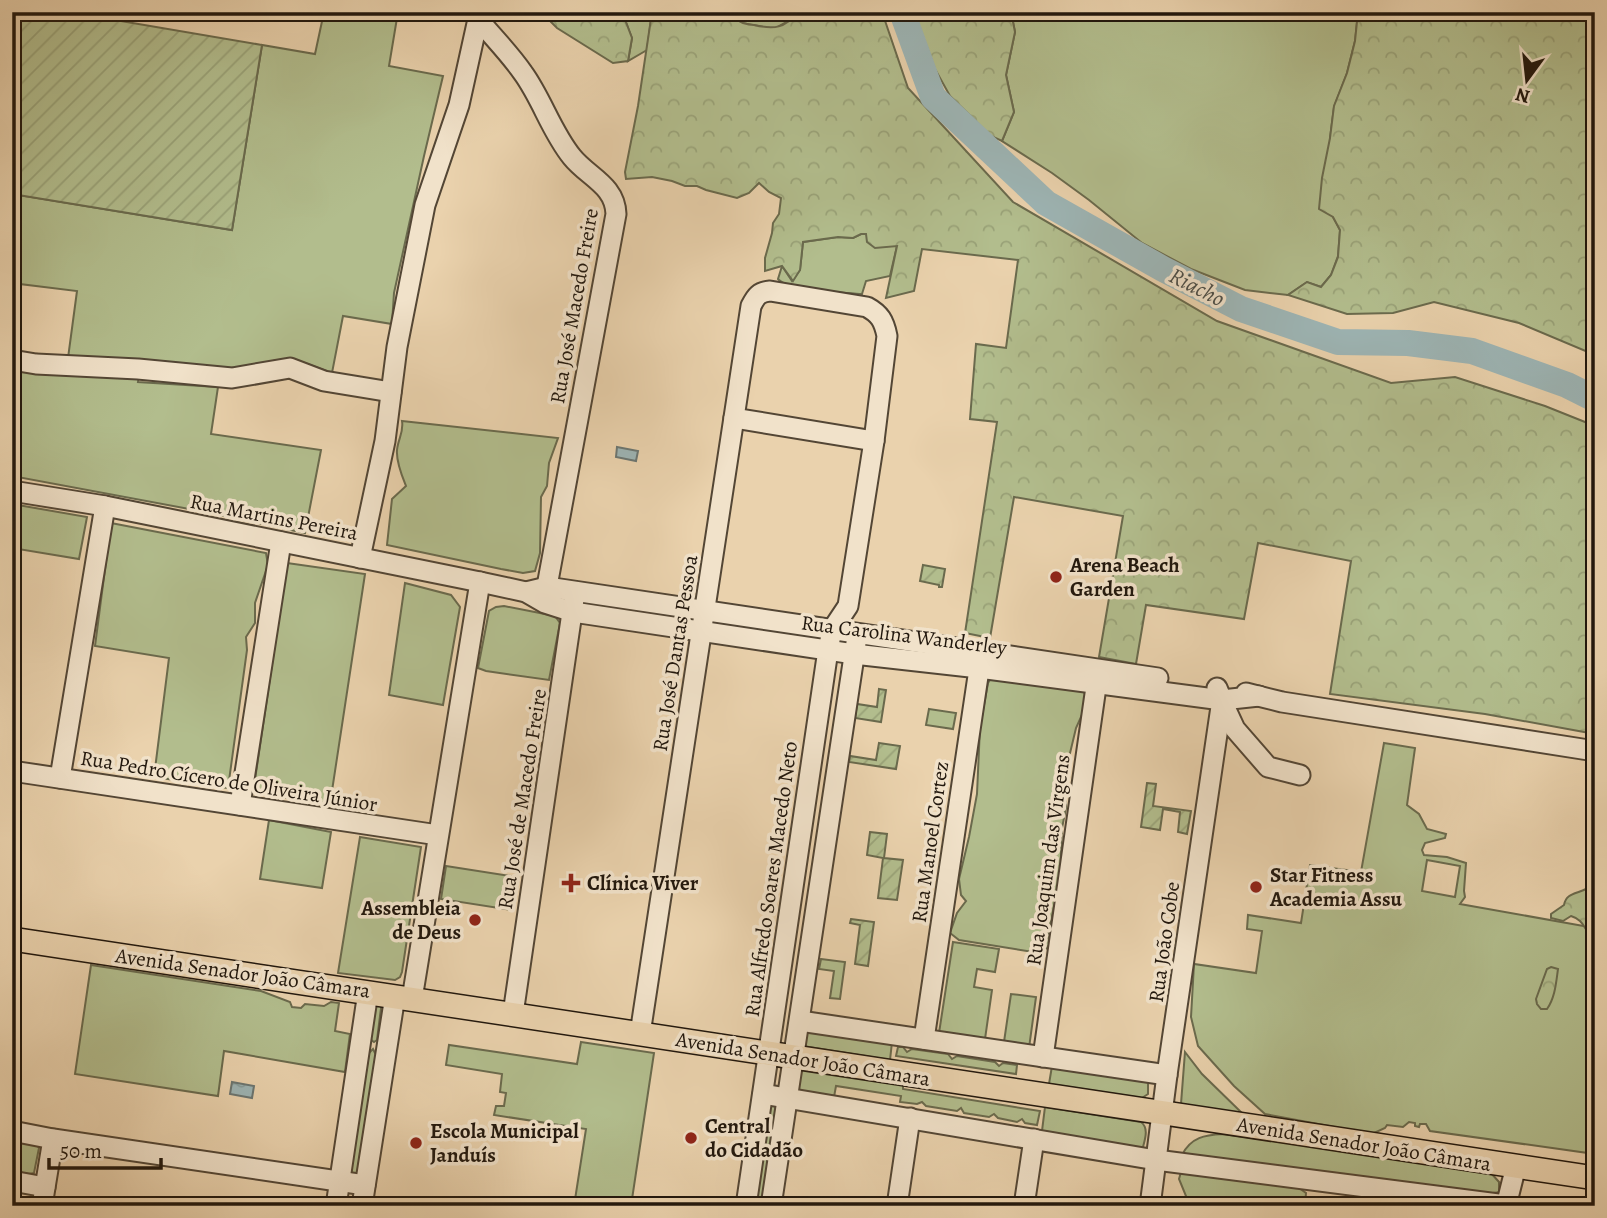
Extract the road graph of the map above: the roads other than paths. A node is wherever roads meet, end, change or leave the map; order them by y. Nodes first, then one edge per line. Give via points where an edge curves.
1 (477, 16) edge
2 (770, 291) joint
3 (12, 360) edge
4 (390, 392) junction
5 (734, 418) junction
6 (874, 441) junction
7 (12, 491) edge
8 (105, 506) junction
9 (281, 541) junction
10 (360, 558) junction
11 (480, 582) junction
12 (575, 591) junction
13 (546, 595) junction
14 (848, 606) junction
15 (573, 611) junction
16 (702, 620) junction
17 (832, 630) junction
18 (858, 634) junction
19 (828, 650) junction
20 (854, 654) junction
21 (980, 660) junction
22 (1098, 676) junction
23 (1219, 693) junction
24 (1595, 751) edge
25 (12, 771) edge
26 (1300, 775) dead end
27 (60, 778) junction
28 (240, 805) junction
29 (438, 835) junction
30 (12, 939) edge
31 (368, 992) junction
32 (777, 996) junction
33 (403, 997) junction
34 (803, 1000) junction
35 (513, 1014) junction
36 (800, 1021) junction
37 (640, 1034) junction
38 (924, 1039) junction
39 (360, 1043) junction
40 (387, 1046) junction
41 (769, 1054) junction
42 (794, 1057) junction
43 (1043, 1057) junction
44 (1167, 1075) junction
45 (763, 1094) junction
46 (788, 1098) junction
47 (1163, 1114) junction
48 (910, 1118) junction
49 (12, 1131) edge
50 (52, 1139) junction
51 (1034, 1139) junction
52 (1156, 1160) junction
53 (1517, 1166) junction
54 (1595, 1178) edge
55 (12, 1181) edge
56 (340, 1181) junction
57 (365, 1185) junction
58 (43, 1196) edge
59 (1506, 1205) edge
60 (336, 1206) edge
61 (362, 1206) edge
62 (746, 1206) edge
63 (771, 1206) edge
64 (897, 1206) edge
65 (1024, 1206) edge
66 (1150, 1206) edge

1 - 4 street via 459,105 425,205
1 - 13 street, Rua José Macedo Freire via 523,73 573,158 603,185 615,204
2 - 5 street, Rua José Dantas Pessoa via 758,295 751,306
2 - 6 street, Rua Alfredo Soares Macedo Neto via 867,307 878,313 887,347
3 - 4 street via 232,378 290,369 324,381
4 - 10 street via 385,441
5 - 6 street
5 - 16 street, Rua José Dantas Pessoa
6 - 14 street, Rua Alfredo Soares Macedo Neto
7 - 8 street, Rua Martins Pereira
8 - 9 street, Rua Martins Pereira
8 - 27 street
9 - 10 street, Rua Martins Pereira
9 - 28 street
10 - 11 street, Rua Martins Pereira
11 - 13 street, Rua Martins Pereira
11 - 29 street
12 - 13 street, Rua Carolina Wanderley
12 - 15 street, Rua José de Macedo Freire
12 - 16 street, Rua Carolina Wanderley
13 - 15 street, Rua Carolina Wanderley
14 - 17 street, Rua Alfredo Soares Macedo Neto
14 - 18 street, Rua Alfredo Soares Macedo Neto
15 - 16 street, Rua Carolina Wanderley
15 - 35 street, Rua José de Macedo Freire
16 - 17 street, Rua Carolina Wanderley
16 - 19 street, Rua Carolina Wanderley
16 - 37 street, Rua José Dantas Pessoa
17 - 18 street, Rua Carolina Wanderley
17 - 19 street, Rua Alfredo Soares Macedo Neto
18 - 20 street
18 - 21 street, Rua Carolina Wanderley
19 - 20 street, Rua Carolina Wanderley
19 - 32 street, Rua Alfredo Soares Macedo Neto
20 - 21 street, Rua Carolina Wanderley
20 - 34 street
21 - 22 street, Rua Carolina Wanderley
21 - 38 street, Rua Manoel Cortez
22 - 23 street, Rua Carolina Wanderley
22 - 43 street, Rua Joaquim das Virgens
23 - 24 street, Rua Carolina Wanderley
23 - 26 street via 1235,729 1269,766
23 - 44 street, Rua João Cobe
25 - 27 street, Rua Pedro Cícero de Oliveira Júnior
27 - 28 street, Rua Pedro Cícero de Oliveira Júnior
28 - 29 street, Rua Pedro Cícero de Oliveira Júnior
29 - 33 street
30 - 31 main road, Avenida Senador João Câmara
31 - 33 main road, Avenida Senador João Câmara
31 - 39 street
32 - 34 street
32 - 41 street, Rua Alfredo Soares Macedo Neto
33 - 35 main road, Avenida Senador João Câmara
33 - 40 street
34 - 36 street
35 - 37 main road, Avenida Senador João Câmara
36 - 38 street, Avenida Senador João Câmara
36 - 42 street
37 - 41 main road, Avenida Senador João Câmara
38 - 43 street, Avenida Senador João Câmara
39 - 40 street
39 - 56 street
40 - 57 street
41 - 42 main road, Avenida Senador João Câmara
41 - 45 street, Rua Alfredo Soares Macedo Neto
42 - 46 street
42 - 47 main road, Avenida Senador João Câmara
43 - 44 street, Avenida Senador João Câmara
44 - 47 street, Rua João Cobe
45 - 46 street, Avenida Senador João Câmara
45 - 62 street, Rua Alfredo Soares Macedo Neto
46 - 48 street, Avenida Senador João Câmara
46 - 63 street
47 - 52 street, Rua João Cobe
47 - 53 main road, Avenida Senador João Câmara
48 - 51 street, Avenida Senador João Câmara
48 - 64 street
49 - 50 street
50 - 56 street
50 - 58 street
51 - 52 street, Avenida Senador João Câmara
51 - 65 street
52 - 59 street, Avenida Senador João Câmara
52 - 66 street, Rua João Cobe
53 - 54 main road, Avenida Senador João Câmara
53 - 59 street
55 - 58 street
56 - 57 street
56 - 60 street
57 - 61 street

